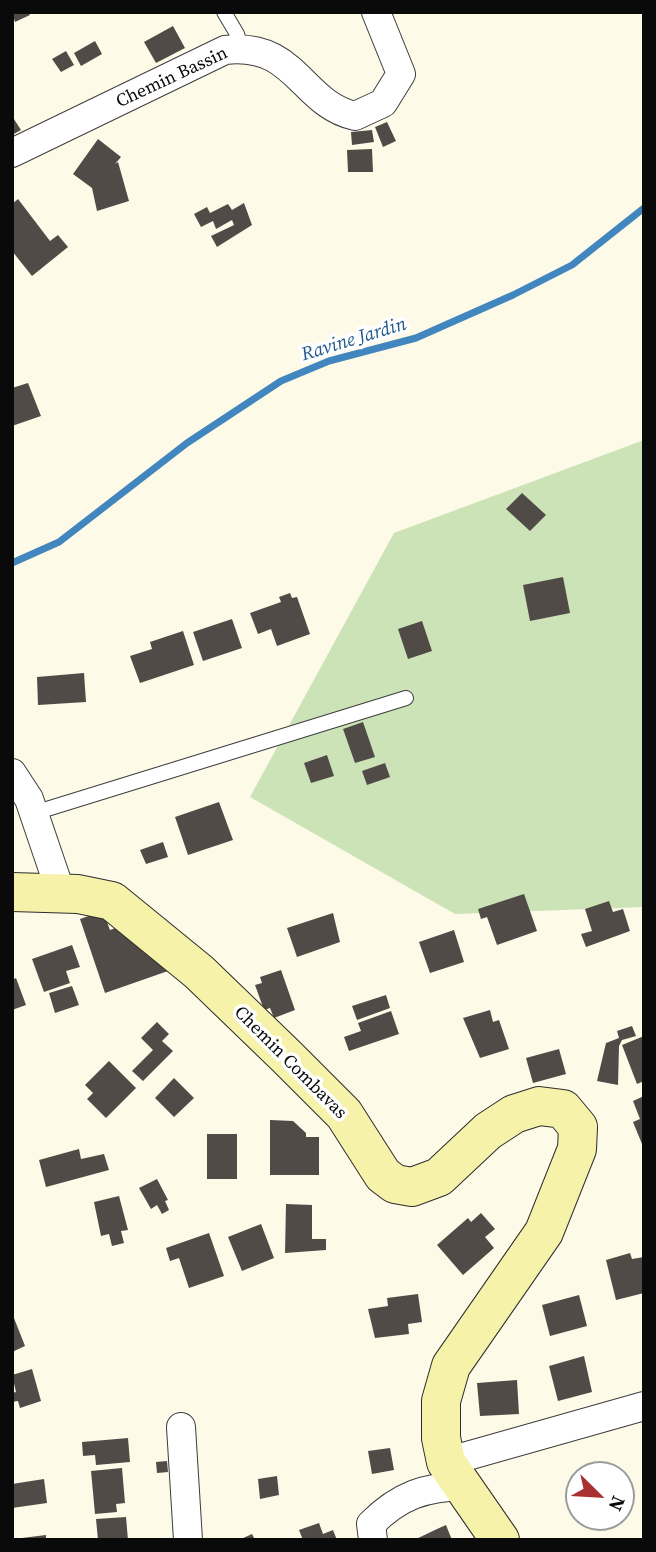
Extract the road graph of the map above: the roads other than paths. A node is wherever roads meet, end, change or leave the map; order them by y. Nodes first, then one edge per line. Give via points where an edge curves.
1 (224, 12) edge
2 (376, 12) edge
3 (241, 48) junction
4 (12, 153) edge
5 (406, 698) dead end
6 (12, 773) edge
7 (34, 813) junction
8 (12, 892) edge
9 (61, 893) junction
10 (644, 1406) edge
11 (181, 1427) dead end
12 (456, 1474) junction
13 (188, 1540) edge
14 (373, 1540) edge
15 (500, 1540) edge

1 - 3 lane
2 - 3 street, Chemin Bassin via 401,74 383,103 355,116 328,105 297,73 270,56
3 - 4 street, Chemin Bassin via 225,50
5 - 7 lane
6 - 7 street
7 - 9 street
8 - 9 street, Chemin Combavas
9 - 12 street, Chemin Combavas via 112,901 199,972 344,1114 383,1175 395,1184 412,1187 439,1177 488,1131 526,1110 563,1109 578,1127 577,1149 544,1232 451,1366 441,1401 441,1438
10 - 12 street
11 - 13 street
12 - 14 street via 390,1505 371,1524
12 - 15 street, Chemin Combavas

